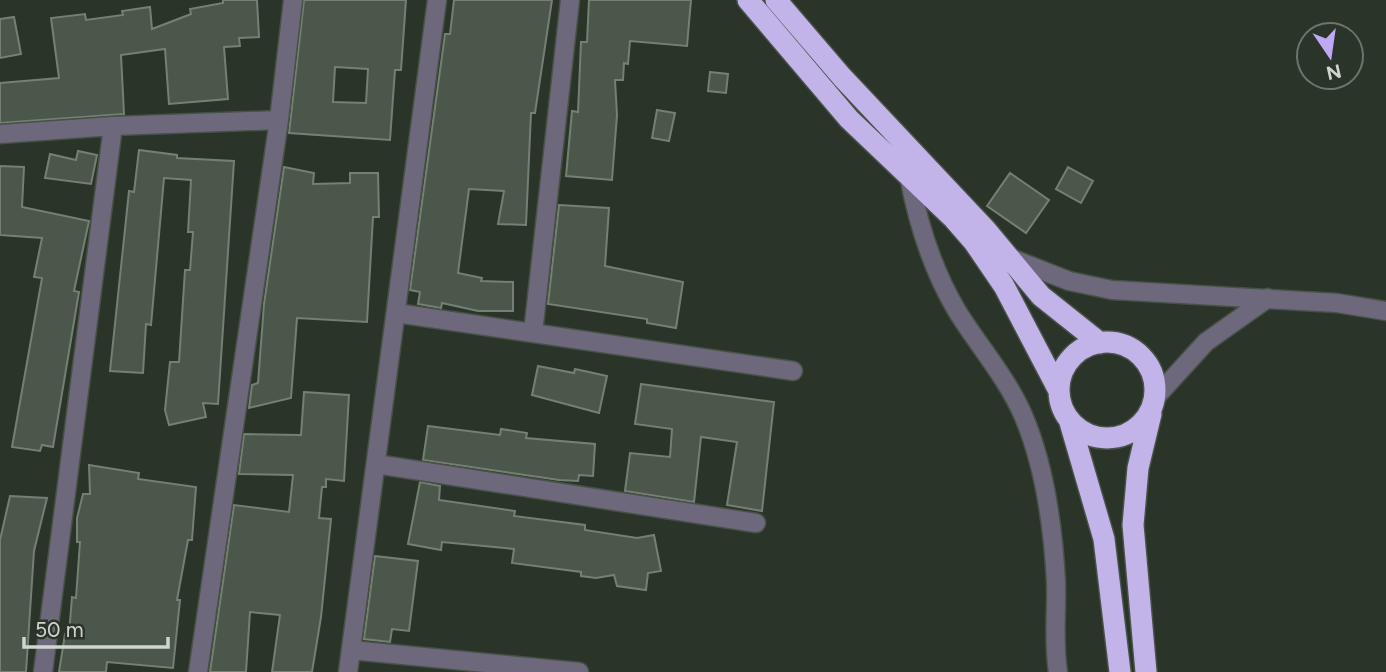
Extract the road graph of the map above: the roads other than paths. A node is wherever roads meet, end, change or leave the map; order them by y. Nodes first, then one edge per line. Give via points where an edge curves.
1 (293, 0) edge
2 (437, 0) edge
3 (570, 0) edge
4 (748, 0) edge
5 (776, 0) edge
6 (279, 120) junction
7 (113, 126) junction
8 (0, 134) edge
9 (909, 176) junction
10 (1008, 257) junction
11 (1269, 298) junction
12 (1386, 311) edge
13 (396, 313) junction
14 (533, 333) junction
15 (1100, 343) junction
16 (793, 371) dead end
17 (1059, 391) junction
18 (1153, 403) junction
19 (1069, 419) junction
20 (376, 464) junction
21 (756, 523) dead end
22 (351, 650) junction
23 (43, 672) edge
24 (198, 672) edge
25 (348, 672) edge
26 (579, 672) edge
27 (1058, 672) edge
28 (1120, 672) edge
29 (1146, 672) edge

1 - 6 street
2 - 13 street
3 - 14 street
4 - 9 highway via 823,90
5 - 10 highway
6 - 7 street
6 - 24 street
7 - 8 street
7 - 23 street
9 - 17 highway via 954,219 990,265
9 - 27 street via 918,224 935,267 956,309 1022,412 1033,442 1048,500
10 - 11 street via 1069,281 1112,290
10 - 15 highway via 1041,296
11 - 12 street
11 - 18 street via 1206,342
13 - 14 street
13 - 20 street
14 - 16 street
15 - 17 highway via 1087,347 1066,365
15 - 18 highway via 1115,343 1142,357 1155,384
17 - 19 highway
18 - 19 highway via 1134,430 1121,436 1092,436
18 - 29 highway via 1138,468 1133,525
19 - 28 highway via 1104,539
20 - 21 street
20 - 22 street
22 - 25 street
22 - 26 street

